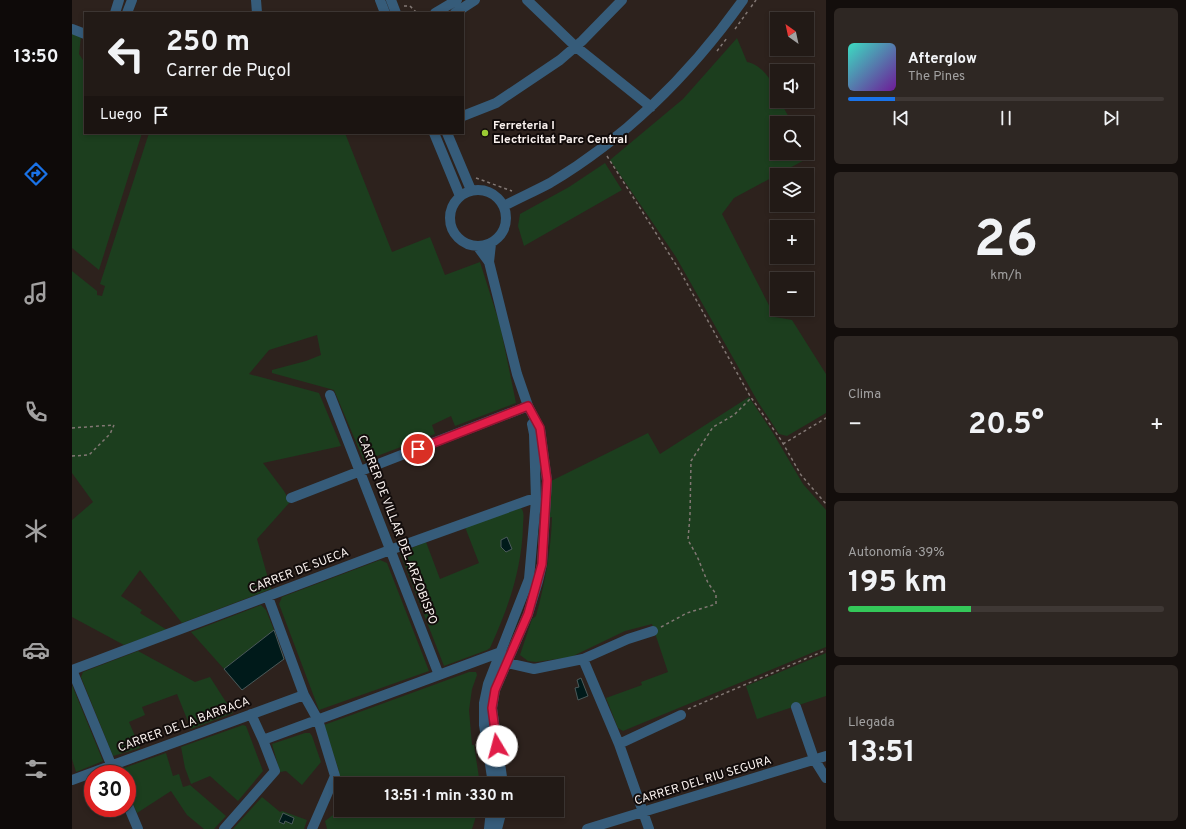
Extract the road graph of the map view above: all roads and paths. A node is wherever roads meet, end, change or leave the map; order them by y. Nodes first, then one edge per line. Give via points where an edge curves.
1 (119, 0) edge
2 (132, 0) edge
3 (256, 0) edge
4 (380, 0) edge
5 (391, 0) edge
6 (457, 0) edge
7 (475, 0) edge
8 (528, 0) edge
9 (622, 0) edge
10 (743, 0) edge
11 (756, 0) edge
12 (115, 12) edge
13 (128, 12) edge
14 (257, 12) edge
15 (385, 12) edge
16 (396, 12) edge
17 (437, 12) edge
18 (457, 12) edge
19 (72, 29) edge
20 (733, 32) dead end
21 (84, 34) edge
22 (729, 37) dead end
23 (576, 46) junction
24 (716, 52) dead end
25 (651, 107) junction
26 (464, 116) edge
27 (434, 134) edge
28 (447, 134) edge
29 (609, 160) dead end
30 (465, 174) junction
31 (471, 190) junction
32 (460, 196) junction
33 (518, 199) junction
34 (504, 206) junction
35 (491, 244) junction
36 (478, 247) junction
37 (489, 262) junction
38 (330, 395) dead end
39 (751, 398) junction
40 (528, 406) junction
41 (826, 418) edge
42 (72, 428) edge
43 (783, 444) junction
44 (72, 456) edge
45 (360, 472) junction
46 (291, 498) dead end
47 (536, 500) junction
48 (826, 504) edge
49 (390, 550) junction
50 (268, 597) junction
51 (653, 631) joint
52 (826, 650) edge
53 (501, 652) junction
54 (583, 659) junction
55 (507, 663) junction
56 (72, 670) edge
57 (439, 675) junction
58 (304, 695) junction
59 (796, 707) dead end
60 (251, 714) junction
61 (681, 715) joint
62 (318, 720) junction
63 (263, 740) junction
64 (619, 744) junction
65 (826, 756) edge
66 (814, 759) junction
67 (111, 765) edge
68 (125, 765) edge
69 (84, 777) edge
70 (492, 777) edge
71 (502, 777) edge
72 (826, 778) edge
73 (72, 780) edge
74 (644, 813) junction
75 (133, 817) edge
76 (490, 817) edge
77 (500, 817) edge
78 (138, 829) edge
79 (224, 829) edge
80 (312, 829) edge
81 (489, 829) edge
82 (497, 829) edge
83 (587, 829) edge
84 (649, 829) edge

1 - 12 street
2 - 13 street
3 - 14 street
4 - 15 street
5 - 16 street
6 - 17 street
7 - 18 street
8 - 23 street
9 - 23 street
10 - 25 street via 700,56
11 - 20 path
19 - 21 street
22 - 24 path
23 - 25 street
23 - 26 street via 496,103
25 - 33 street via 550,183
27 - 32 street
28 - 30 street
29 - 39 path via 680,271
30 - 31 street
30 - 33 path via 513,191
31 - 32 street
31 - 34 street via 491,192
32 - 36 street via 451,209 452,230 459,239
33 - 34 street
34 - 35 street via 505,228 499,238
35 - 36 street
35 - 37 street
36 - 37 street
37 - 40 street via 517,374
38 - 45 street, CARRER DE VILLAR DEL ARZOBISPO
39 - 43 path
39 - 51 path via 734,415 713,427 691,461 688,540 708,584 716,594 716,604 687,613
40 - 45 street
40 - 47 street via 534,434
40 - 55 street via 540,428 547,480 542,564 528,614
41 - 43 path
42 - 44 path via 114,425 110,434 89,455
43 - 48 path via 801,475
45 - 46 street
45 - 49 street, CARRER DE VILLAR DEL ARZOBISPO
47 - 49 street, CARRER DE SUECA via 529,500
47 - 53 street via 529,579
49 - 50 street, CARRER DE SUECA
49 - 57 street, CARRER DE VILLAR DEL ARZOBISPO
50 - 56 street, CARRER DE SUECA
50 - 58 street
51 - 54 street via 628,638
52 - 61 path via 682,712
53 - 57 street
53 - 70 street via 488,684 484,703 484,725
54 - 55 street via 534,669
54 - 64 street
55 - 71 street via 495,690 492,708
56 - 67 street
57 - 62 street
58 - 60 street, CARRER DE LA BARRACA
58 - 62 street
59 - 66 street
60 - 63 street
60 - 68 street, CARRER DE LA BARRACA
61 - 64 street
62 - 63 street
62 - 80 street via 335,776
63 - 79 street via 275,771
64 - 74 street
65 - 66 street, CARRER DEL RIU SEGURA
66 - 72 street
66 - 74 street, CARRER DEL RIU SEGURA
69 - 73 street, CARRER DE LA BARRACA
74 - 83 street, CARRER DEL RIU SEGURA
74 - 84 street
75 - 78 street
76 - 81 street
77 - 82 street

